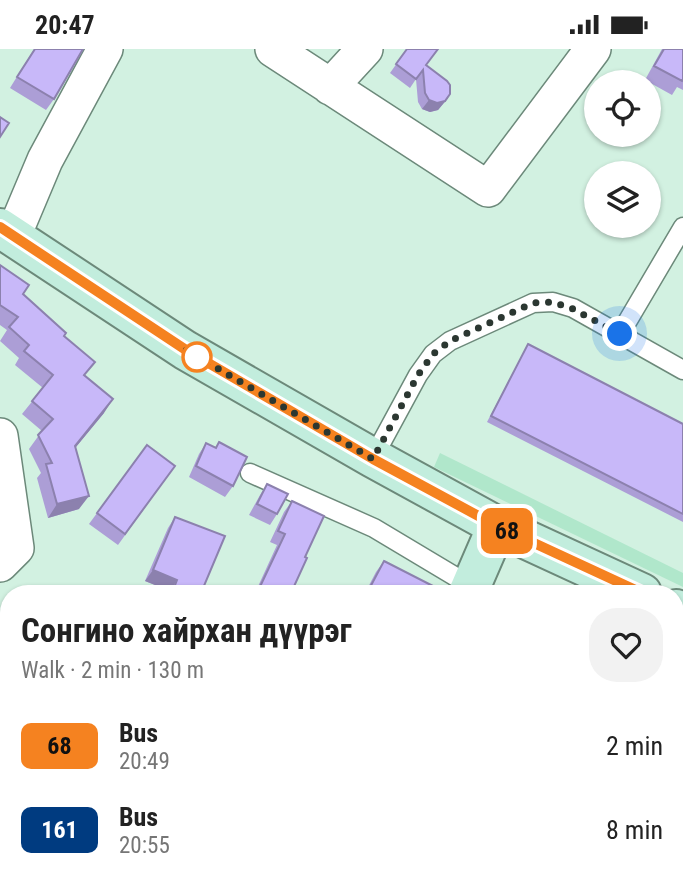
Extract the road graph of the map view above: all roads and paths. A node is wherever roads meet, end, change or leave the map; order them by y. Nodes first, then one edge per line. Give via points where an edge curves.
1 (105, 49) edge
2 (273, 49) edge
3 (366, 49) edge
4 (593, 49) edge
5 (330, 87) junction
6 (683, 227) edge
7 (6, 232) edge
8 (620, 334) junction
9 (683, 370) edge
10 (0, 436) edge
11 (373, 459) junction
12 (250, 473) dead end
13 (497, 526) junction
14 (0, 564) edge
15 (462, 585) edge
16 (472, 585) edge
17 (625, 585) edge

1 - 7 street
2 - 5 street
3 - 5 street
4 - 5 street via 488,189
6 - 8 lane
7 - 11 main road via 186,350
8 - 9 lane
8 - 11 lane via 553,302 533,303 450,341 418,375
10 - 14 street via 16,548
11 - 13 main road
12 - 15 lane via 374,528
13 - 16 main road
13 - 17 main road

